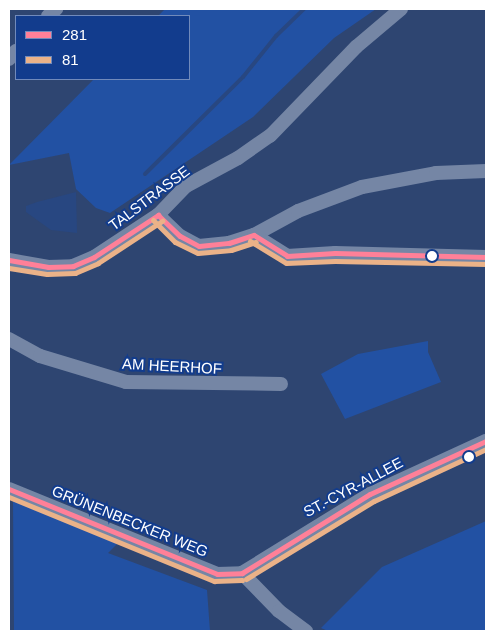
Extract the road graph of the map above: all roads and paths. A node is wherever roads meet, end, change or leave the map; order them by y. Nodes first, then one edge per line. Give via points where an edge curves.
1 (401, 9) edge
2 (486, 170) edge
3 (158, 215) junction
4 (254, 235) junction
5 (486, 257) edge
6 (9, 260) edge
7 (9, 339) edge
8 (281, 384) dead end
9 (486, 441) edge
10 (9, 489) edge
11 (242, 573) junction
12 (306, 631) edge

1 - 3 street, TALSTRASSE via 356,47 270,136 238,158 186,186
2 - 4 street via 436,173 362,187 298,211
3 - 4 street via 180,236 198,246 229,243
3 - 6 street, TALSTRASSE via 94,257 73,266 48,267
4 - 5 street via 287,256 335,253
7 - 8 street, AM HEERHOF via 48,359 126,382
9 - 11 street, ST.-CYR-ALLEE via 370,494
10 - 11 street, GRÜNENBECKER WEG via 217,574
11 - 12 street via 279,611

